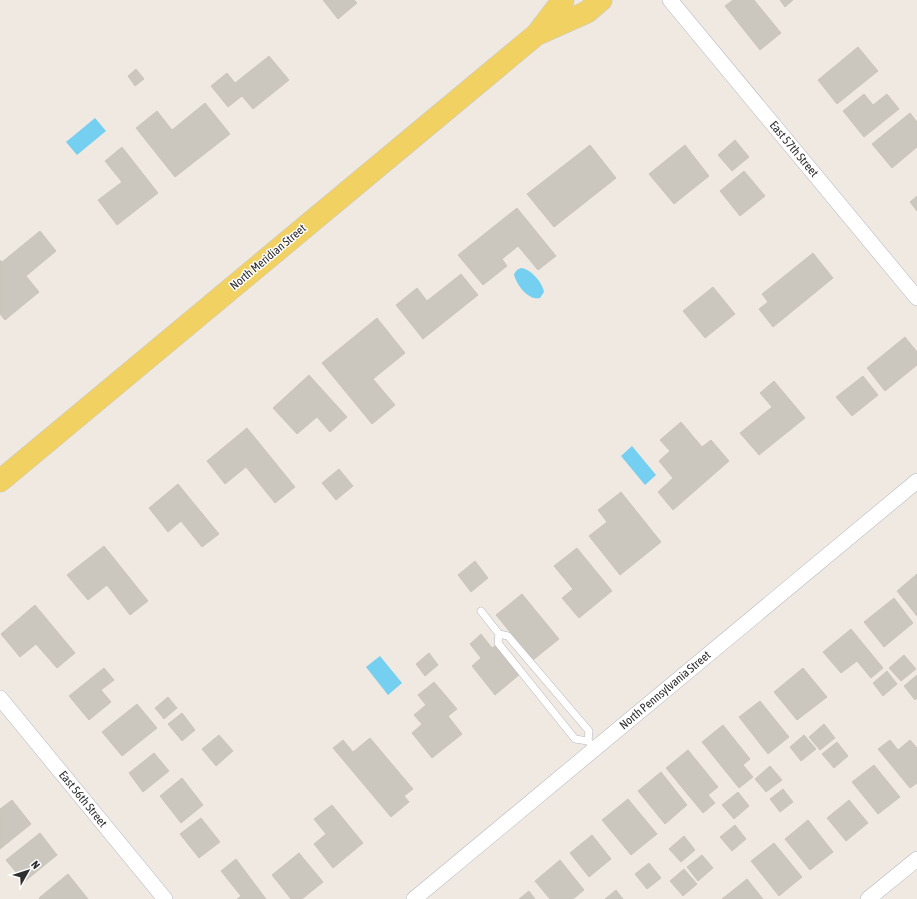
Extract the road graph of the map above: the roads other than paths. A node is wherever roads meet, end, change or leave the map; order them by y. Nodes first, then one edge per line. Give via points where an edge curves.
1 (563, 0) edge
2 (601, 0) edge
3 (670, 0) edge
4 (537, 34) junction
5 (917, 298) edge
6 (0, 481) edge
7 (917, 481) edge
8 (481, 611) dead end
9 (499, 634) junction
10 (0, 698) edge
11 (591, 745) junction
12 (917, 859) edge
13 (165, 899) edge
14 (414, 899) edge
15 (868, 899) edge

1 - 4 main road, North Meridian Street
2 - 4 main road, North Meridian Street via 587,12
3 - 5 street, East 57th Street
4 - 6 main road, North Meridian Street
7 - 11 street, North Pennsylvania Street
8 - 9 lane
9 - 11 lane via 508,636 589,730
9 - 11 lane via 498,643 575,739
10 - 13 street, East 56th Street
11 - 14 street, North Pennsylvania Street
12 - 15 street

